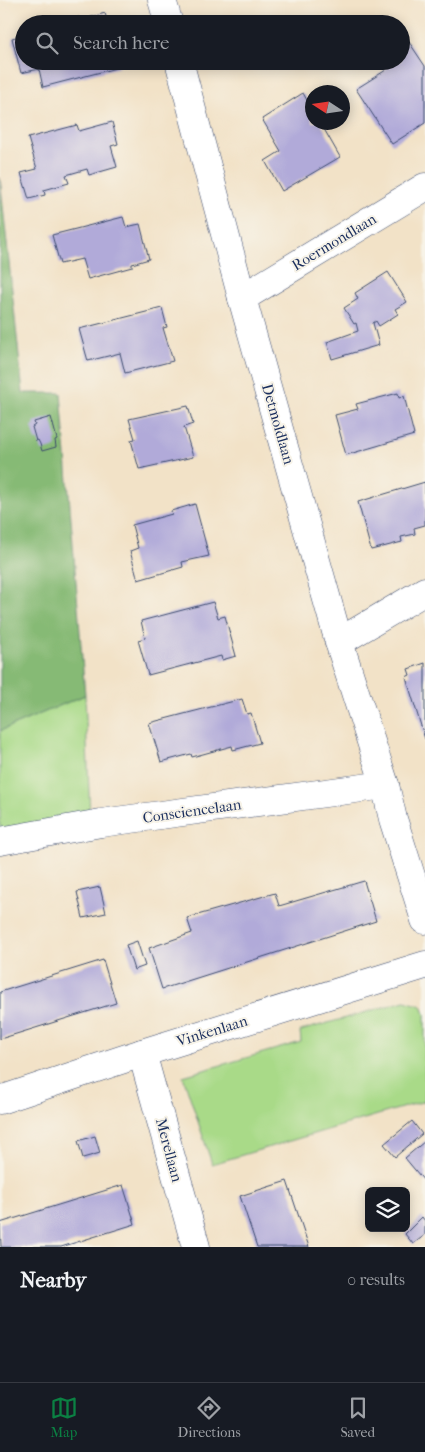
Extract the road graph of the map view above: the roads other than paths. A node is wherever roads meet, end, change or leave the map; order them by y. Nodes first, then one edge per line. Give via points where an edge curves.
1 (162, 0) edge
2 (166, 15) edge
3 (181, 70) edge
4 (425, 186) edge
5 (242, 298) junction
6 (425, 591) edge
7 (339, 642) junction
8 (385, 784) junction
9 (0, 840) edge
10 (425, 920) edge
11 (425, 966) edge
12 (142, 1053) junction
13 (0, 1100) edge
14 (196, 1247) edge

1 - 2 street
3 - 5 street, Detmoldlaan
4 - 5 street, Roermondlaan
5 - 7 street, Detmoldlaan
6 - 7 street
7 - 8 street, Detmoldlaan
8 - 9 street, Consciencelaan
8 - 10 street, Detmoldlaan
11 - 12 street, Vinkenlaan
12 - 13 street, Vinkenlaan
12 - 14 street, Merellaan

